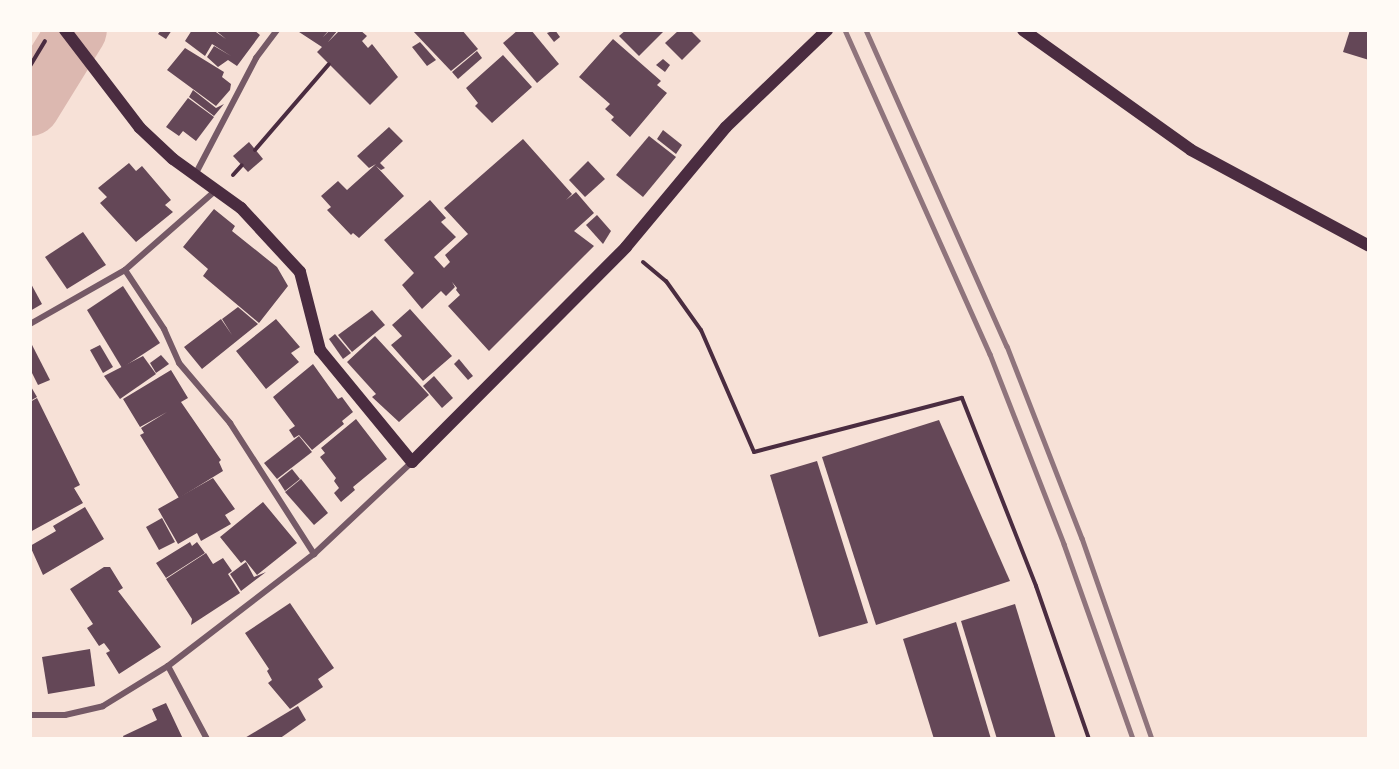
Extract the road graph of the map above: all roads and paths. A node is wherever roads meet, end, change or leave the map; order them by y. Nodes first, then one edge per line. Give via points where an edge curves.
1 (51, 30) edge
2 (65, 30) edge
3 (277, 30) edge
4 (827, 30) edge
5 (1023, 30) edge
6 (328, 64) dead end
7 (30, 66) edge
8 (255, 150) dead end
9 (196, 173) junction
10 (217, 189) junction
11 (1369, 246) edge
12 (626, 247) junction
13 (125, 270) junction
14 (30, 324) edge
15 (412, 462) junction
16 (314, 554) junction
17 (168, 666) junction
18 (30, 715) edge
19 (207, 739) edge
20 (1089, 739) edge

1 - 7 path
2 - 9 main road via 140,128 173,159
3 - 9 street via 256,58
4 - 12 main road via 726,127
5 - 11 main road via 1191,150
6 - 8 path
9 - 10 main road
10 - 13 street
10 - 15 main road via 249,215 300,273 320,350
12 - 15 main road
12 - 20 path via 666,281 701,330 754,452 962,398 1036,586
13 - 14 street
13 - 16 street via 164,329 179,363 230,423
15 - 16 street
16 - 17 street
17 - 18 street via 103,705 65,716
17 - 19 street

